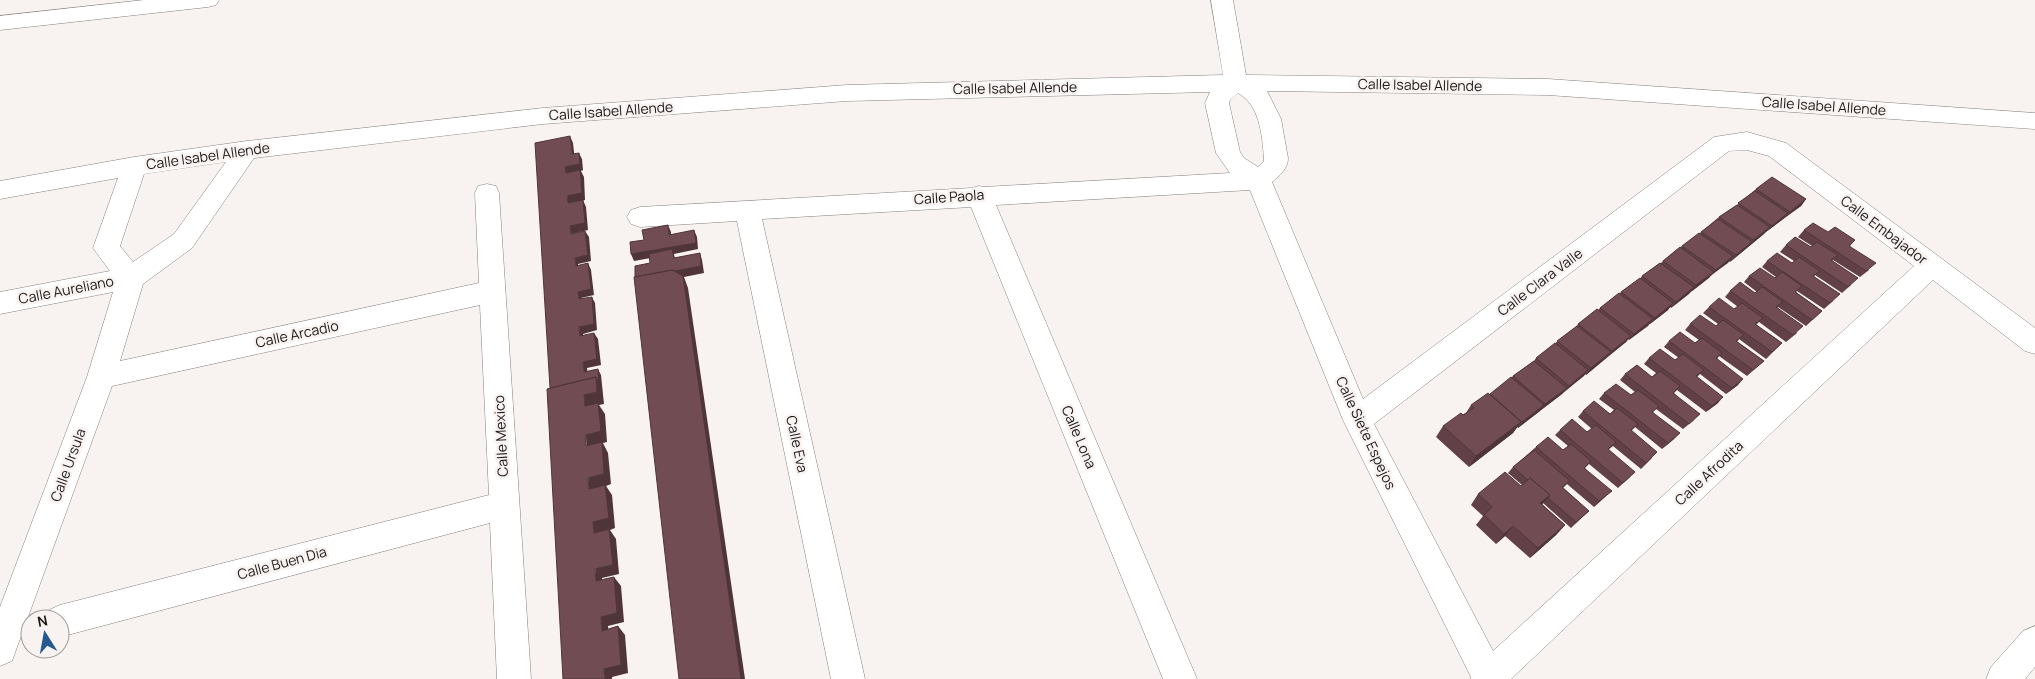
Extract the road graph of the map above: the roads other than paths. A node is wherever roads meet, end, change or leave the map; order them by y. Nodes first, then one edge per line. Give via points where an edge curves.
1 (208, 0) edge
2 (1222, 0) edge
3 (0, 23) edge
4 (1236, 82) junction
5 (2035, 120) edge
6 (1723, 143) joint
7 (246, 150) junction
8 (134, 166) junction
9 (1259, 180) junction
10 (0, 190) edge
11 (488, 193) dead end
12 (979, 196) junction
13 (748, 210) junction
14 (640, 217) dead end
15 (1931, 266) junction
16 (131, 278) junction
17 (493, 291) junction
18 (0, 303) edge
19 (2035, 343) edge
20 (101, 377) junction
21 (1357, 420) junction
22 (505, 505) junction
23 (70, 618) edge
24 (12, 638) edge
25 (2035, 642) edge
26 (514, 679) edge
27 (848, 679) edge
28 (1180, 679) edge
29 (1489, 679) edge
30 (2004, 679) edge

1 - 3 street
2 - 4 street
4 - 5 street, Calle Isabel Allende via 1548,87
4 - 7 street, Calle Isabel Allende via 847,93 543,116
4 - 9 street via 1258,94 1263,102 1277,154 1276,164
4 - 9 street via 1217,103 1228,153 1235,164
6 - 15 street, Calle Embajador via 1747,140 1777,149
6 - 21 street, Calle Clara Valle
7 - 8 street, Calle Isabel Allende
7 - 16 street via 183,241
8 - 10 street, Calle Isabel Allende
8 - 16 street via 106,248
9 - 12 street, Calle Paola
9 - 21 street, Calle Siete Espejos
11 - 17 street, Calle Mexico
12 - 13 street, Calle Paola
12 - 28 street, Calle Lona
13 - 14 street, Calle Paola
13 - 27 street, Calle Eva
15 - 19 street, Calle Embajador
15 - 29 street, Calle Afrodita
16 - 18 street, Calle Aureliano
16 - 20 street, Calle Ursula
17 - 20 street, Calle Arcadio
17 - 22 street, Calle Mexico
20 - 24 street, Calle Ursula
21 - 29 street, Calle Siete Espejos
22 - 23 street, Calle Buen Dia
22 - 26 street, Calle Mexico
25 - 30 street

